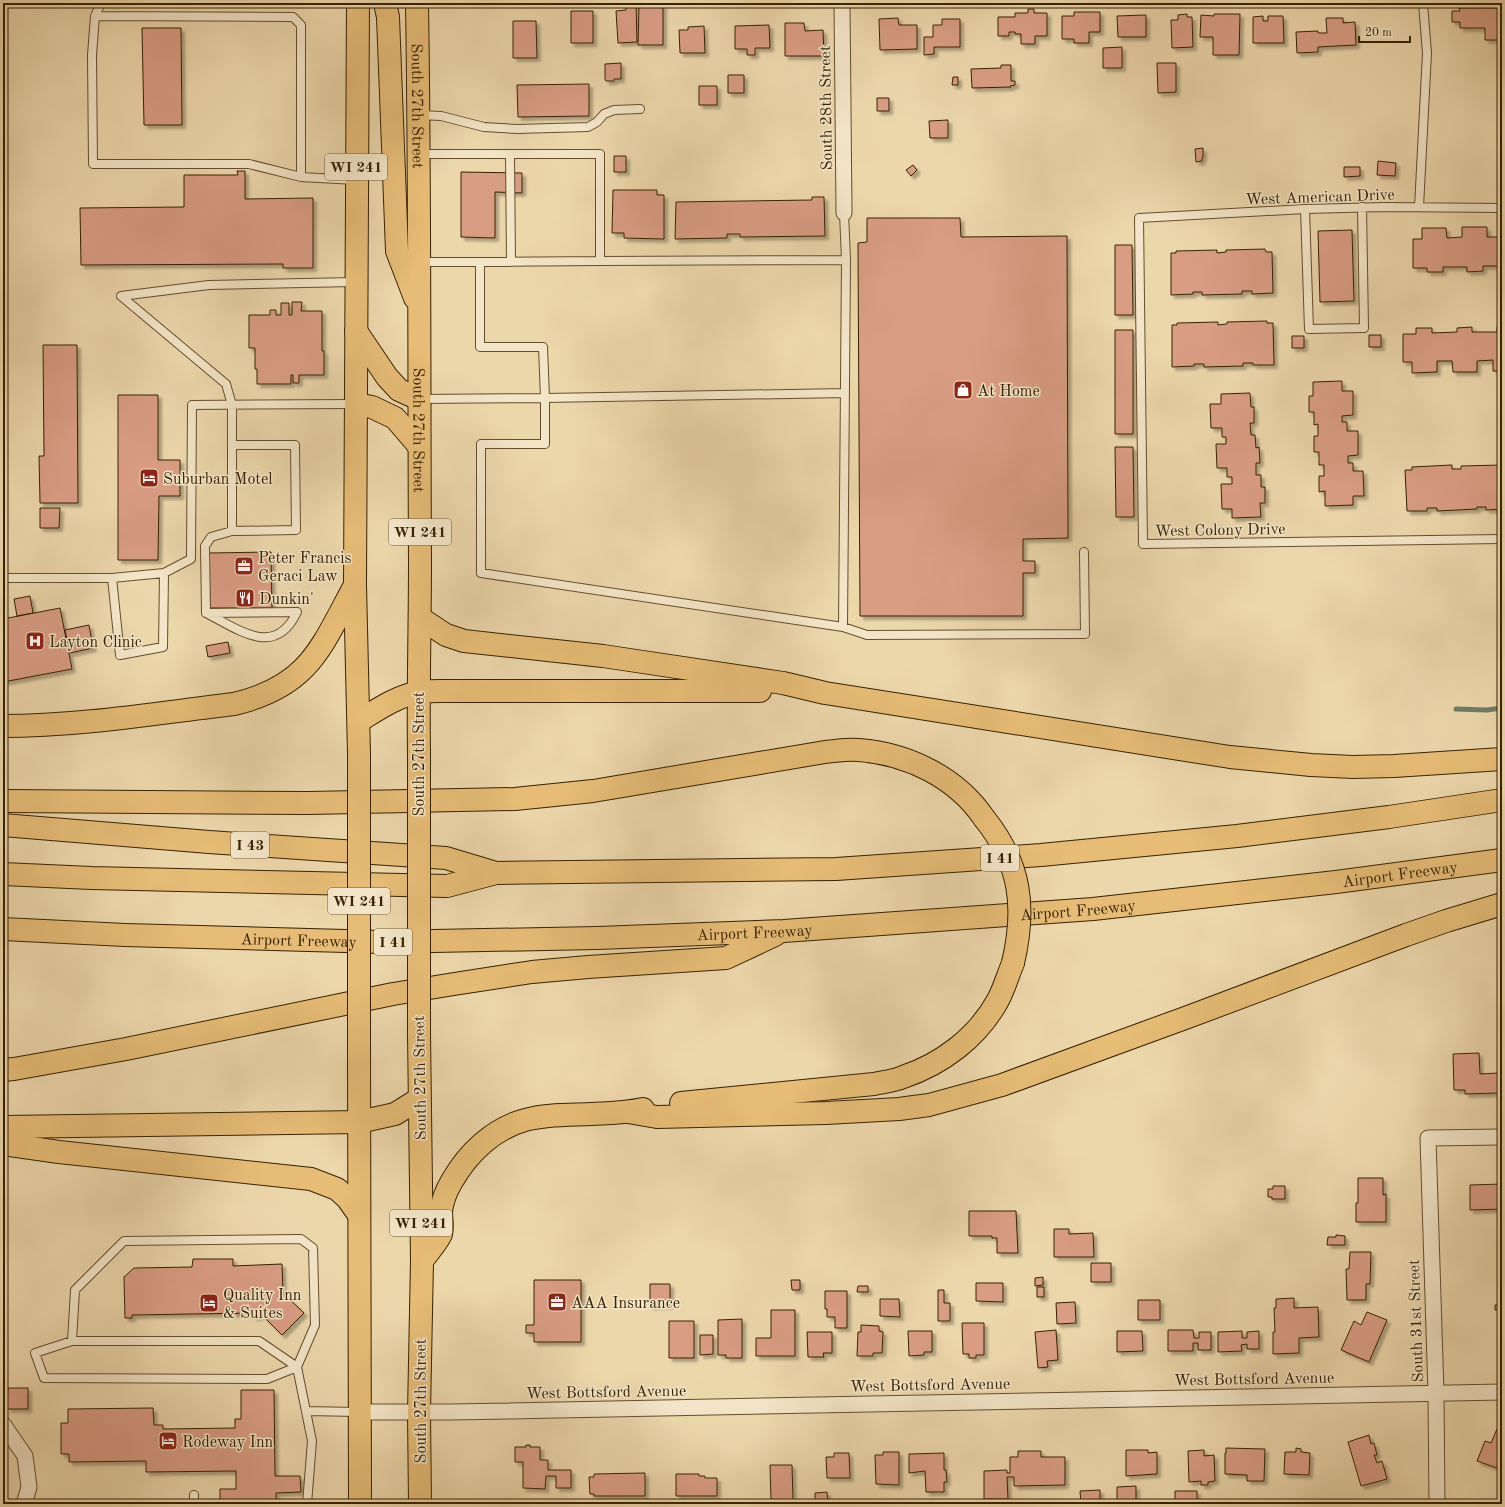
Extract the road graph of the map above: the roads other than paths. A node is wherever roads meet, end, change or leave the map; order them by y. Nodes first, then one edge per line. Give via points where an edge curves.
1 (100, 3) edge
2 (358, 3) edge
3 (385, 3) edge
4 (417, 3) edge
5 (842, 3) edge
6 (1423, 3) edge
7 (95, 16) junction
8 (640, 109) dead end
9 (419, 115) junction
10 (419, 154) junction
11 (510, 154) junction
12 (301, 177) junction
13 (356, 180) junction
14 (1419, 207) junction
15 (1362, 208) junction
16 (1502, 208) edge
17 (1306, 209) junction
18 (844, 213) joint
19 (1139, 218) joint
20 (846, 260) junction
21 (600, 261) junction
22 (419, 262) junction
23 (480, 262) junction
24 (511, 262) junction
25 (356, 282) junction
26 (420, 310) junction
27 (356, 331) junction
28 (845, 394) junction
29 (545, 398) junction
30 (420, 399) junction
31 (356, 404) junction
32 (232, 405) junction
33 (232, 445) junction
34 (420, 446) junction
35 (232, 531) junction
36 (1502, 539) edge
37 (1084, 552) dead end
38 (164, 573) junction
39 (3, 578) edge
40 (112, 578) junction
41 (355, 585) junction
42 (206, 613) junction
43 (420, 618) junction
44 (843, 627) junction
45 (418, 692) junction
46 (825, 693) junction
47 (359, 721) junction
48 (3, 726) edge
49 (33, 726) junction
50 (3, 732) edge
51 (1502, 759) edge
52 (1502, 800) edge
53 (3, 801) edge
54 (3, 825) edge
55 (1502, 860) edge
56 (496, 873) junction
57 (3, 874) edge
58 (1502, 904) edge
59 (3, 929) edge
60 (784, 931) junction
61 (3, 1070) edge
62 (420, 1099) junction
63 (628, 1112) junction
64 (359, 1122) junction
65 (3, 1127) edge
66 (1502, 1137) edge
67 (3, 1144) edge
68 (359, 1215) junction
69 (422, 1261) junction
70 (72, 1341) junction
71 (297, 1367) junction
72 (1502, 1392) edge
73 (1436, 1393) junction
74 (306, 1411) junction
75 (359, 1412) junction
76 (419, 1413) junction
77 (3, 1424) edge
78 (360, 1469) junction
79 (194, 1495) dead end
80 (24, 1504) edge
81 (194, 1504) edge
82 (307, 1504) edge
83 (360, 1504) edge
84 (366, 1504) edge
85 (420, 1504) edge
86 (1437, 1504) edge

1 - 7 lane
2 - 13 main road, WI 241
3 - 26 main road via 388,17 397,251
4 - 9 main road, South 27th Street / WI 241
5 - 18 street, South 28th Street
6 - 14 lane via 1427,53
7 - 12 lane via 92,55 93,164 249,164
7 - 12 lane via 293,17 301,24
8 - 9 lane via 614,110 604,114 588,127 516,129 484,127 441,116
9 - 10 main road, South 27th Street / WI 241
10 - 11 lane
10 - 22 main road, South 27th Street / WI 241
11 - 21 lane via 600,154
11 - 24 lane
12 - 13 lane
13 - 25 main road, WI 241
14 - 15 lane, West American Drive
14 - 16 lane, West American Drive
15 - 17 lane, West American Drive
15 - 17 lane via 1364,328 1310,329
17 - 19 lane, West American Drive
18 - 20 lane
19 - 36 lane, West Colony Drive via 1143,544
20 - 21 lane
20 - 28 lane
21 - 24 lane
22 - 23 lane
22 - 26 main road, South 27th Street / WI 241
23 - 24 lane
23 - 29 lane via 480,347 543,347
25 - 27 main road, WI 241
25 - 32 lane via 209,285 121,296 226,384
26 - 30 main road, South 27th Street / WI 241
27 - 30 main road via 387,377 399,390
27 - 31 main road, WI 241
28 - 29 lane
28 - 44 lane
29 - 30 lane
29 - 44 lane via 545,444 481,444 481,573
30 - 34 main road, South 27th Street / WI 241
31 - 32 lane
31 - 34 main road via 372,407 395,418
31 - 41 main road, WI 241
32 - 33 lane
32 - 38 lane via 192,405 191,559
33 - 35 lane
33 - 35 lane via 295,445 296,530
34 - 43 main road, South 27th Street / WI 241
35 - 42 lane via 211,537 205,546
37 - 44 lane via 1085,634 867,636
38 - 40 lane
38 - 40 lane via 163,647 120,655
39 - 40 lane
41 - 47 main road, WI 241
41 - 49 main road via 312,660 290,681 275,690 234,704
42 - 42 lane via 253,637 267,639 280,633 293,621 297,612
43 - 45 main road, South 27th Street / WI 241
43 - 46 main road via 446,635 464,641 603,656 783,683
45 - 46 main road
45 - 47 main road via 400,698
45 - 62 main road, South 27th Street / WI 241, bridge
46 - 51 main road via 1230,757 1304,765 1353,767
47 - 64 main road, WI 241, bridge
48 - 49 main road
49 - 50 main road
52 - 56 main road, I 41 via 1237,836 1041,855 836,868
53 - 63 main road, bridge via 308,803 522,798 593,791 825,752 858,750 878,752 922,765 957,787 976,805 1006,852 1019,894 1020,932 1013,963 998,1000 989,1015 955,1051 931,1066 902,1078 874,1084 657,1106
54 - 56 main road, I 43 via 217,843 446,858
55 - 60 main road, Airport Freeway / I 41 via 1336,882 1093,909
56 - 57 main road, I 41 via 447,886
58 - 63 main road via 1406,935 1002,1085 929,1104 826,1113 658,1117
59 - 60 main road, Airport Freeway / I 41 via 382,942
60 - 61 main road via 726,958 581,967 454,984 393,994 126,1049
62 - 64 main road via 396,1114
62 - 69 main road, South 27th Street / WI 241
63 - 69 main road via 547,1116 525,1120 491,1136 462,1165 448,1189 442,1204 441,1234
64 - 65 main road
64 - 68 main road, WI 241
66 - 73 street, South 31st Street via 1428,1138
67 - 68 main road via 311,1179 337,1189
68 - 75 main road, WI 241
69 - 76 main road, South 27th Street / WI 241
70 - 71 lane via 259,1341
70 - 71 lane via 35,1353 44,1378 267,1379
70 - 71 lane via 75,1290 124,1241 301,1239 313,1248 315,1325
71 - 74 lane
72 - 73 street, West Bottsford Avenue
73 - 76 street, West Bottsford Avenue
73 - 86 street, South 31st Street
74 - 75 lane
74 - 82 lane via 312,1441
75 - 76 street, West Bottsford Avenue
75 - 78 main road, WI 241
76 - 85 main road, South 27th Street / WI 241
77 - 80 street via 25,1456 29,1487
78 - 83 main road, WI 241
78 - 84 main road
79 - 81 lane

